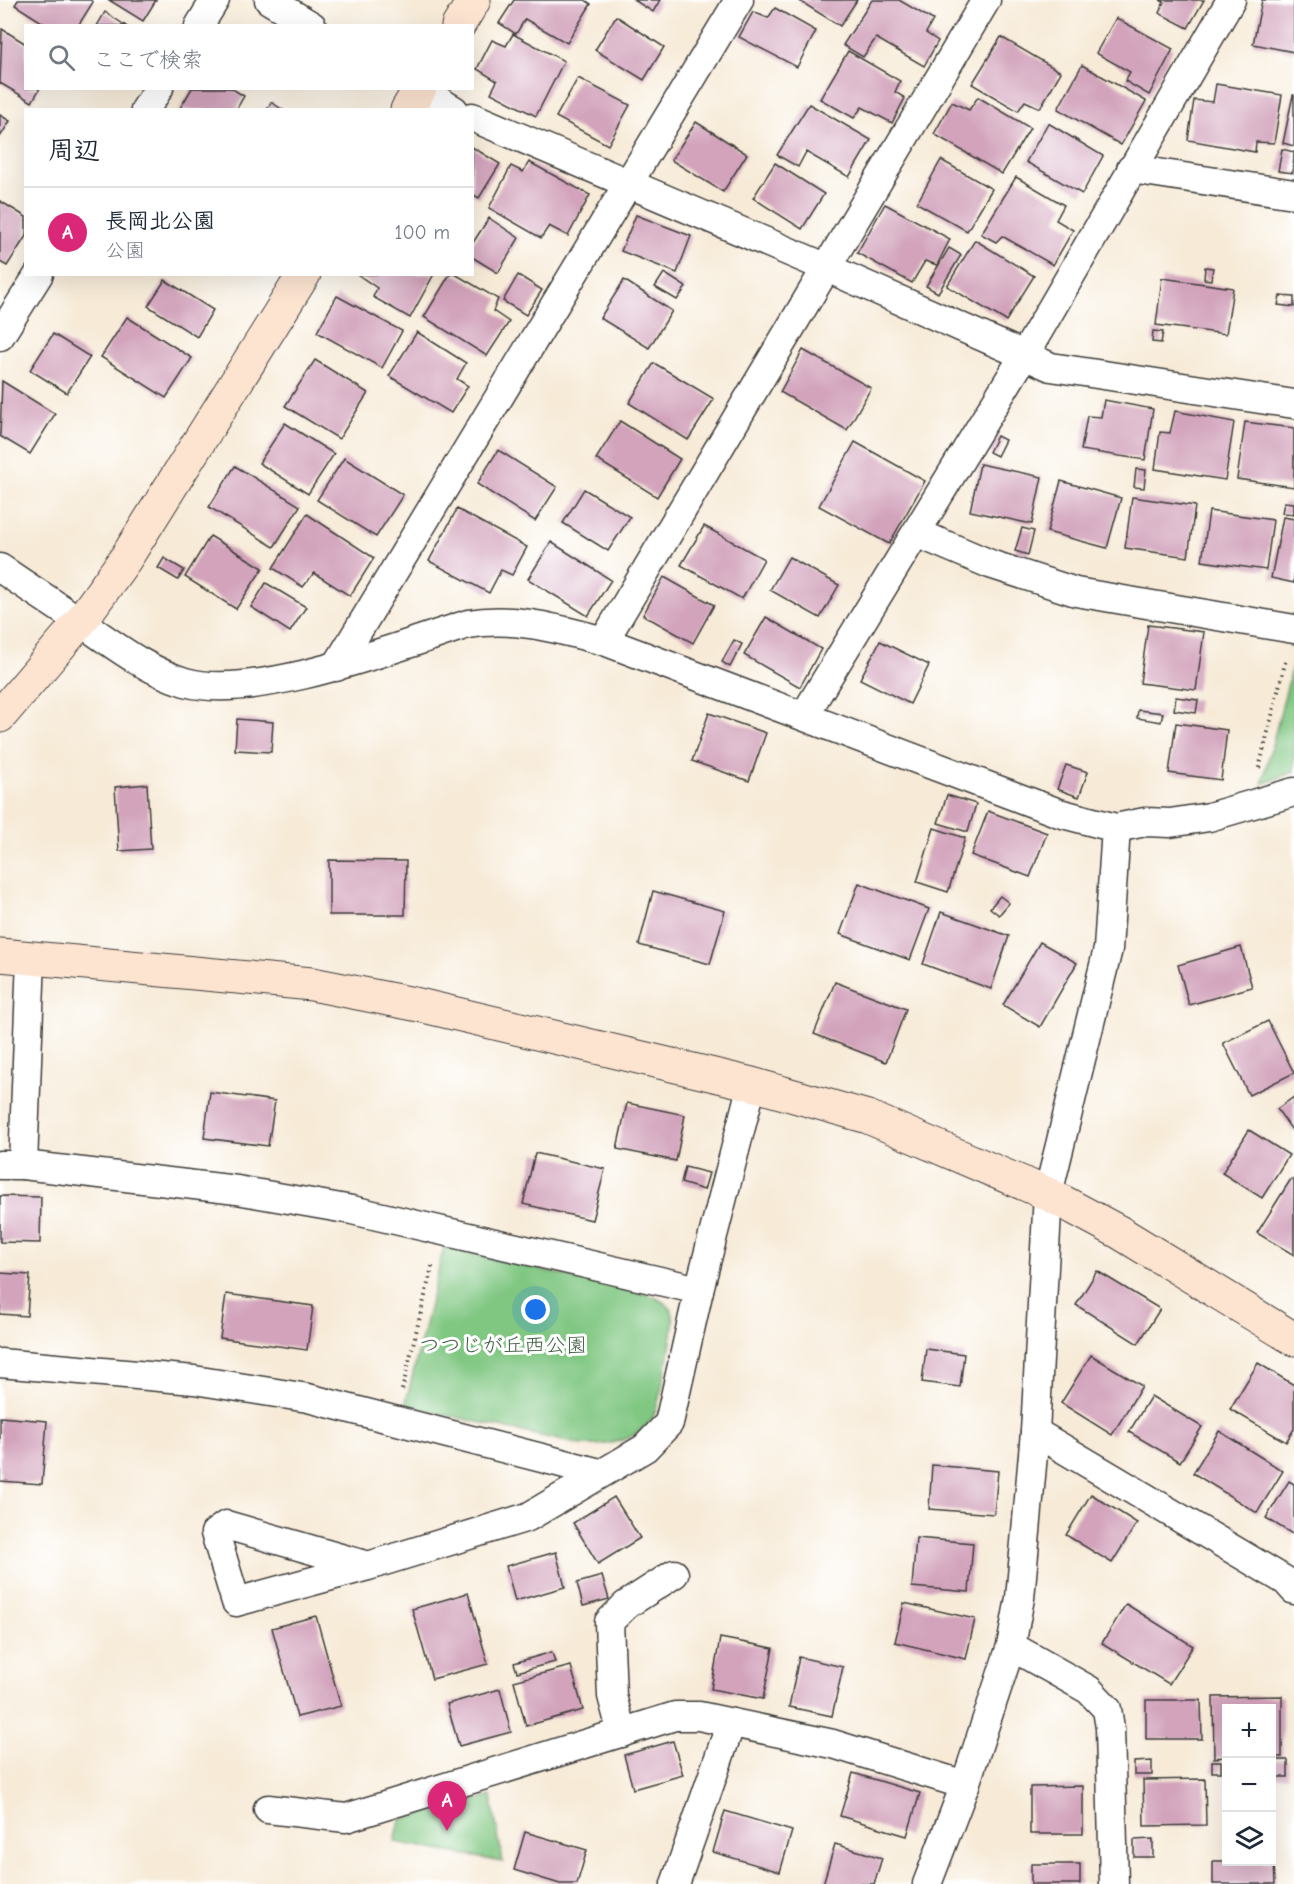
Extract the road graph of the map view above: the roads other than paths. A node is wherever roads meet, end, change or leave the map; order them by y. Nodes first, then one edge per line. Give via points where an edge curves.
1 (215, 0) edge
2 (269, 0) edge
3 (474, 0) edge
4 (739, 0) edge
5 (986, 0) edge
6 (1231, 0) edge
7 (200, 24) edge
8 (309, 24) edge
9 (459, 24) edge
10 (158, 90) edge
11 (416, 94) edge
12 (146, 108) edge
13 (449, 108) edge
14 (474, 118) edge
15 (1131, 169) junction
16 (627, 183) junction
17 (1294, 194) edge
18 (825, 267) junction
19 (38, 276) edge
20 (303, 276) edge
21 (0, 336) edge
22 (1025, 354) junction
23 (1294, 404) edge
24 (917, 533) junction
25 (0, 568) edge
26 (80, 621) junction
27 (1294, 629) edge
28 (604, 641) junction
29 (336, 667) junction
30 (0, 716) edge
31 (804, 716) junction
32 (1294, 792) edge
33 (1116, 828) junction
34 (15, 957) edge
35 (752, 1084) junction
36 (12, 1165) edge
37 (1048, 1194) junction
38 (699, 1290) junction
39 (1294, 1339) edge
40 (0, 1363) edge
41 (1035, 1432) junction
42 (600, 1473) junction
43 (368, 1566) junction
44 (674, 1574) dead end
45 (1294, 1590) edge
46 (1011, 1646) junction
47 (731, 1723) junction
48 (622, 1733) junction
49 (965, 1785) junction
50 (268, 1809) dead end
51 (675, 1884) edge
52 (927, 1884) edge
53 (1114, 1884) edge

1 - 7 street
2 - 8 street
3 - 9 street
4 - 16 street
5 - 18 street
6 - 15 street
10 - 12 street
11 - 13 street
14 - 16 street
15 - 17 street
15 - 22 street
16 - 18 street
16 - 29 street
18 - 22 street
18 - 28 street
19 - 21 street
20 - 26 street via 126,558
22 - 23 street via 1051,367
22 - 24 street
24 - 27 street via 1017,574 1076,592
24 - 31 street
25 - 26 street
26 - 29 street via 150,668 187,682 255,682
26 - 30 street
28 - 29 street via 528,622 487,621
28 - 31 street
31 - 33 street via 1059,813
32 - 33 street via 1209,817
33 - 37 street via 1108,949
34 - 35 street via 312,984 419,1005
34 - 36 street
35 - 37 street via 868,1117
35 - 38 street
36 - 38 street via 237,1190 352,1210
37 - 39 street via 1119,1232
37 - 41 street
38 - 42 street via 669,1422 645,1448
40 - 42 street via 194,1380 308,1398
41 - 45 street via 1286,1581
41 - 46 street via 1020,1598
42 - 43 street via 528,1517
43 - 43 street via 226,1525 216,1533 236,1602
44 - 48 street via 626,1605 609,1622 612,1696
46 - 49 street
46 - 53 street via 1089,1690 1107,1709
47 - 48 street via 675,1716
47 - 49 street via 833,1744
47 - 51 street
48 - 50 street via 346,1818
49 - 52 street

